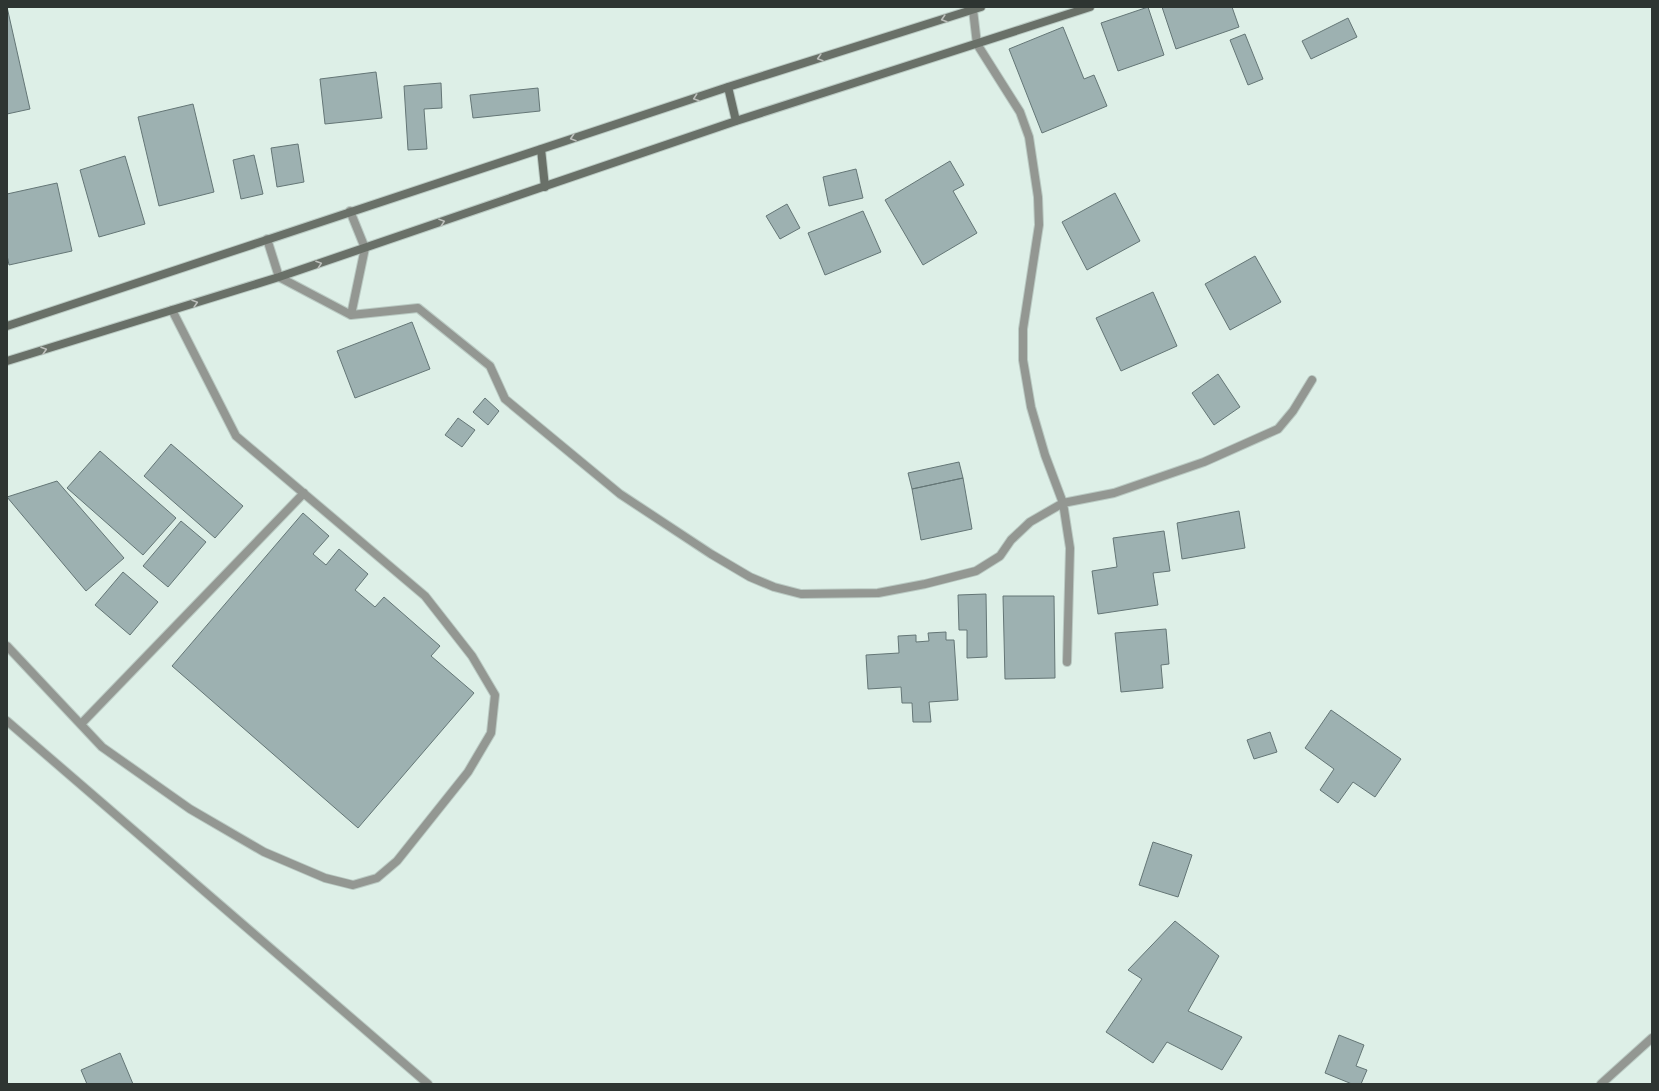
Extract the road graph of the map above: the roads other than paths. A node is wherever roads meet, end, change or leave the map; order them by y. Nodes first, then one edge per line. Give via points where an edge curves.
1 (981, 7) edge
2 (1090, 7) edge
3 (973, 10) junction
4 (977, 44) junction
5 (728, 87) junction
6 (736, 121) junction
7 (541, 148) junction
8 (545, 187) junction
9 (350, 211) junction
10 (267, 239) junction
11 (365, 248) junction
12 (280, 277) junction
13 (172, 310) junction
14 (351, 315) junction
15 (7, 326) edge
16 (7, 361) edge
17 (1312, 380) dead end
18 (304, 493) junction
19 (1063, 503) junction
20 (7, 646) edge
21 (1067, 662) dead end
22 (7, 721) edge
23 (81, 724) junction
24 (1652, 1038) edge
25 (428, 1084) edge
26 (1601, 1084) edge

1 - 3 main road
2 - 4 main road
3 - 4 street
3 -> 5 main road
4 - 6 main road
4 - 19 street via 1020,112 1029,137 1038,197 1039,225 1023,329 1023,360 1031,407
5 - 6 main road
5 -> 7 main road
6 - 8 main road
7 - 8 main road
7 - 9 main road
11 -> 8 main road
9 - 10 main road
9 - 11 street
10 - 12 street
10 - 15 main road
12 -> 11 main road
11 - 14 street
13 -> 12 main road
12 - 14 street
16 -> 13 main road
13 - 18 street via 236,436
14 - 19 street via 418,308 490,366 505,399 620,494 711,554 750,577 774,587 801,594 878,593 976,571 1000,556 1011,540 1030,522
17 - 19 street via 1293,411 1278,429 1204,462 1114,492
18 - 23 street
18 - 23 street via 425,596 472,656 495,695 491,733 468,772 397,861 377,878 353,885 325,878 264,852 190,809 102,747
19 - 21 street via 1070,548
20 - 23 street
22 - 25 street
24 - 26 street

